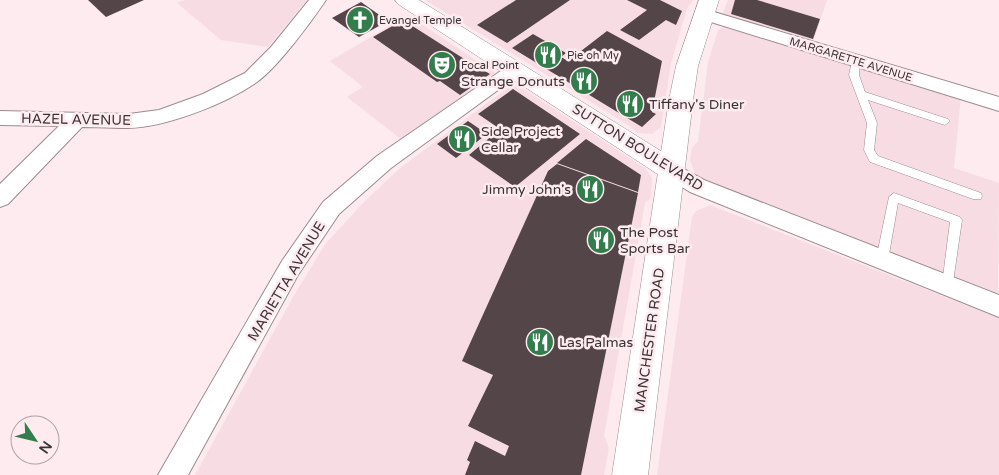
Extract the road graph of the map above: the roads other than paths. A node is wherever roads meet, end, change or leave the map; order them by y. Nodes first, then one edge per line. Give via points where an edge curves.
1 (318, 0) edge
2 (405, 0) edge
3 (706, 7) edge
4 (856, 61) junction
5 (514, 70) junction
6 (861, 94) junction
7 (999, 104) edge
8 (0, 118) edge
9 (77, 120) junction
10 (945, 121) dead end
11 (672, 170) junction
12 (978, 196) dead end
13 (0, 198) edge
14 (882, 260) junction
15 (948, 285) junction
16 (999, 306) edge
17 (172, 475) edge
18 (630, 475) edge

1 - 9 street, HAZEL AVENUE via 277,51 251,77 210,99 153,118 129,122
2 - 5 main road, SUTTON BOULEVARD
3 - 4 street, MARGARETTE AVENUE
3 - 11 main road, MANCHESTER ROAD via 687,66
4 - 6 lane via 854,75
4 - 7 street, MARGARETTE AVENUE
5 - 11 main road, SUTTON BOULEVARD
5 - 17 street, MARIETTA AVENUE via 384,162 331,208 290,268
6 - 10 lane
6 - 12 lane via 872,123 869,150 874,160
8 - 9 street, HAZEL AVENUE
9 - 13 street
11 - 14 street, SUTTON BOULEVARD via 697,186
11 - 18 main road, MANCHESTER ROAD
14 - 15 street, SUTTON BOULEVARD
14 - 15 lane via 894,197 956,220
15 - 16 street, SUTTON BOULEVARD

